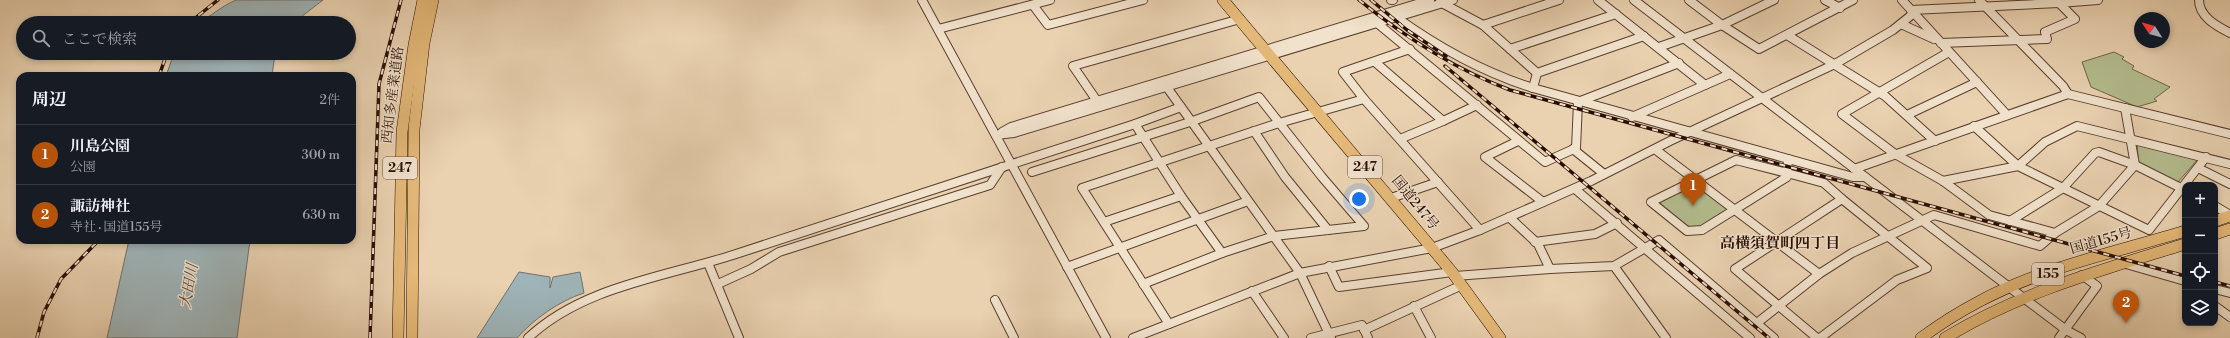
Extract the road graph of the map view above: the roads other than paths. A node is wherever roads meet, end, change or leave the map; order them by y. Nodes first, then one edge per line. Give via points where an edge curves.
1 (423, 0) edge
2 (433, 0) edge
3 (922, 0) edge
4 (1050, 0) edge
5 (1143, 0) edge
6 (1223, 0) edge
7 (1430, 0) edge
8 (1453, 0) edge
9 (1559, 0) edge
10 (1598, 0) edge
11 (1634, 0) edge
12 (1689, 0) edge
13 (1774, 0) edge
14 (1825, 0) edge
15 (1853, 0) edge
16 (1902, 0) edge
17 (1979, 0) edge
18 (2098, 0) edge
19 (2199, 0) edge
20 (1439, 2) edge
21 (2058, 2) edge
22 (1033, 4) junction
23 (1985, 6) junction
24 (1840, 8) junction
25 (1913, 12) junction
26 (1616, 14) junction
27 (1396, 17) junction
28 (1240, 19) junction
29 (1377, 23) junction
30 (1901, 24) junction
31 (1483, 25) junction
32 (1722, 25) junction
33 (938, 29) junction
34 (2230, 33) edge
35 (1786, 35) junction
36 (1644, 36) junction
37 (1684, 38) junction
38 (1934, 39) dead end
39 (2019, 41) junction
40 (1941, 43) junction
41 (1658, 47) junction
42 (1410, 49) junction
43 (1510, 49) junction
44 (1269, 52) junction
45 (1949, 52) junction
46 (1375, 62) junction
47 (1679, 63) junction
48 (1835, 64) junction
49 (1537, 73) junction
50 (1730, 74) junction
51 (1977, 82) junction
52 (1705, 85) junction
53 (1166, 86) junction
54 (1533, 88) junction
55 (1879, 91) junction
56 (2068, 94) junction
57 (1364, 99) junction
58 (1762, 99) junction
59 (1097, 101) junction
60 (1578, 102) junction
61 (1477, 105) junction
62 (1181, 107) junction
63 (2125, 108) junction
64 (1318, 112) junction
65 (1907, 115) junction
66 (2007, 115) junction
67 (1632, 116) junction
68 (1443, 120) junction
69 (1190, 122) junction
70 (1279, 123) junction
71 (1135, 124) junction
72 (1974, 126) junction
73 (1254, 132) junction
74 (1690, 132) junction
75 (2230, 134) edge
76 (996, 136) junction
77 (1143, 137) junction
78 (2131, 138) junction
79 (1400, 139) junction
80 (1518, 141) junction
81 (1936, 141) junction
82 (1207, 147) junction
83 (1573, 150) junction
84 (1656, 150) junction
85 (1895, 154) junction
86 (2206, 157) junction
87 (1788, 159) junction
88 (1159, 163) junction
89 (1011, 164) junction
90 (2230, 164) edge
91 (2136, 165) junction
92 (2018, 166) junction
93 (1002, 167) junction
94 (1854, 168) junction
95 (2198, 168) junction
96 (1032, 172) dead end
97 (1604, 174) junction
98 (1787, 174) junction
99 (1865, 177) junction
100 (1695, 180) junction
101 (1943, 181) junction
102 (1438, 182) junction
103 (2189, 182) edge
104 (2230, 184) edge
105 (1575, 188) junction
106 (2062, 188) junction
107 (2182, 188) edge
108 (2182, 191) edge
109 (1181, 196) junction
110 (1391, 198) junction
111 (1842, 199) junction
112 (1248, 201) junction
113 (1543, 202) junction
114 (2099, 206) junction
115 (2218, 208) edge
116 (1735, 210) junction
117 (2230, 216) edge
118 (1510, 217) junction
119 (1199, 219) junction
120 (2218, 220) edge
121 (2010, 221) junction
122 (1104, 222) junction
123 (1923, 222) junction
124 (1617, 224) junction
125 (2230, 229) edge
126 (1328, 230) junction
127 (1480, 230) junction
128 (2182, 232) edge
129 (2218, 233) edge
130 (2055, 234) junction
131 (1887, 235) junction
132 (1274, 236) junction
133 (1535, 242) junction
134 (1776, 242) junction
135 (2182, 245) edge
136 (1644, 247) junction
137 (1120, 248) junction
138 (1432, 248) junction
139 (1222, 253) junction
140 (708, 263) junction
141 (2126, 264) junction
142 (1329, 266) junction
143 (1614, 266) junction
144 (1067, 267) junction
145 (1550, 269) junction
146 (1300, 273) junction
147 (1453, 274) junction
148 (1819, 274) junction
149 (2082, 275) junction
150 (2182, 279) edge
151 (718, 284) junction
152 (1143, 284) junction
153 (1462, 285) junction
154 (2009, 287) junction
155 (2218, 290) edge
156 (1252, 291) junction
157 (2230, 294) edge
158 (2021, 296) junction
159 (995, 300) dead end
160 (1779, 304) junction
161 (1414, 306) junction
162 (2218, 308) edge
163 (2230, 317) edge
164 (1757, 322) junction
165 (1168, 324) junction
166 (2066, 330) junction
167 (1366, 334) edge
168 (1330, 335) edge
169 (398, 338) edge
170 (412, 338) edge
171 (528, 338) edge
172 (738, 338) edge
173 (1014, 338) edge
174 (1106, 338) edge
175 (1133, 338) edge
176 (1284, 338) edge
177 (1311, 338) edge
178 (1432, 338) edge
179 (1500, 338) edge
180 (1666, 338) edge
181 (1750, 338) edge
182 (1774, 338) edge
183 (1817, 338) edge
184 (1820, 338) edge
185 (1921, 338) edge
186 (1945, 338) edge
187 (2059, 338) edge
188 (2081, 338) edge

1 - 169 highway, 西知多産業道路 / 247 via 402,132
2 - 170 highway, 西知多産業道路 / 247 via 424,44 414,129
3 - 33 street
4 - 22 street
5 - 22 street via 1048,25
6 - 28 highway, 国道247号 / 247
7 - 44 street
8 - 20 street
9 - 31 street
10 - 26 street
11 - 37 street
12 - 32 street
13 - 32 street
14 - 24 street
15 - 24 street
16 - 25 street
17 - 23 street
18 - 21 street
19 - 34 street via 2199,7 2203,13
20 - 27 street
20 - 31 street
21 - 23 street
21 - 39 street via 2075,19 2045,32 2047,39
22 - 33 street
23 - 25 street
23 - 39 street
24 - 35 street
25 - 30 street
25 - 40 street
26 - 36 street
26 - 43 street
27 - 29 street
27 - 54 street via 1443,51 1470,65 1502,79
28 - 44 highway, 国道247号 / 247
28 - 59 street via 1074,66
29 - 42 street
29 - 44 street
30 - 38 street
30 - 48 street
31 - 43 street
32 - 35 street via 1760,49
32 - 37 street
33 - 76 street
35 - 48 street
36 - 41 street
36 - 49 street
37 - 41 street
37 - 50 street
39 - 40 street
39 - 56 street
40 - 45 street
41 - 47 street
42 - 46 street
42 - 61 street
43 - 49 street
44 - 53 street
44 - 59 street
44 - 64 highway, 国道247号 / 247
45 - 51 street
45 - 55 street
46 - 57 street via 1342,72
46 - 68 street
47 - 52 street
47 - 60 street
48 - 55 street
48 - 58 street
49 - 54 street
50 - 52 street
50 - 58 street
51 - 65 street
51 - 66 street
52 - 67 street
53 - 62 street
53 - 76 street via 1014,133
54 - 60 street
55 - 65 street
55 - 85 street via 1842,114
56 - 63 street
56 - 66 street
57 - 64 street
57 - 79 street
58 - 74 street
58 - 94 street
59 - 76 street via 1011,127
60 - 67 street
60 - 83 street via 1576,148
61 - 68 street
61 - 80 street
62 - 69 street
62 - 71 street
63 - 75 street
63 - 78 street
64 - 70 street
64 - 110 highway, 国道247号 / 247
65 - 81 street
66 - 72 street
67 - 74 street
68 - 79 street
69 - 70 street via 1259,97
69 - 77 street
69 - 82 street
70 - 73 street
70 - 126 street via 1364,226
71 - 77 street
71 - 89 street
72 - 81 street
72 - 92 street
73 - 82 street
73 - 126 street via 1285,177
74 - 84 street
74 - 87 street
76 - 89 street
77 - 88 street
77 - 96 street
78 - 86 street
78 - 91 street
78 - 92 street via 2077,126 2045,142
79 - 102 street
80 - 83 street via 1545,162
80 - 113 street via 1485,156
81 - 85 street
82 - 88 street
82 - 112 street
83 - 97 street
84 - 97 street
84 - 100 street
85 - 94 street
85 - 101 street
86 - 90 street
86 - 95 street
87 - 98 street
87 - 99 street via 1853,177
88 - 109 street
88 - 122 street via 1082,188
89 - 93 street
89 - 144 street
91 - 106 street via 2099,152 2095,153
91 - 107 street
91 - 114 street
92 - 101 street
92 - 106 street
93 - 140 street
93 - 151 street via 990,185 779,252 751,269
94 - 99 street
95 - 103 street
95 - 104 street
97 - 105 street
98 - 100 street via 1736,160
98 - 111 street via 1824,184
98 - 116 street via 1787,177
99 - 123 street
100 - 116 street
100 - 116 street via 1651,202 1687,231 1702,230
101 - 121 street via 1989,215
102 - 110 street
102 - 127 street
105 - 113 street
105 - 124 street
106 - 114 street
106 - 121 street
108 - 114 street via 2149,230
109 - 119 street
109 - 122 street
110 - 138 highway, 国道247号 / 247
111 - 131 street
111 - 134 street
112 - 119 street
112 - 132 street
113 - 118 street
114 - 130 street
115 - 117 street
116 - 134 street
117 - 120 highway
118 - 127 street
118 - 133 street
119 - 137 street
119 - 139 street
121 - 130 street
122 - 137 street
123 - 130 street via 1934,215 2040,246
123 - 131 street
123 - 154 street
124 - 133 street via 1595,234
124 - 136 street
125 - 129 highway
126 - 132 street
127 - 138 street
128 - 154 highway, 国道155号 / 155
131 - 148 street
131 - 184 street via 1927,268 1898,280
132 - 139 street
132 - 146 street
133 - 145 street
134 - 148 street
134 - 160 street via 1735,269
135 - 141 highway, 国道155号 / 155
136 - 143 street
136 - 164 street via 1660,240
136 - 181 street
137 - 144 street
137 - 152 street
138 - 142 street
138 - 147 highway, 国道247号 / 247
139 - 152 street
140 - 151 street
140 - 171 street via 595,295 546,321
141 - 149 highway, 国道155号 / 155
141 - 150 street
142 - 146 street
142 - 147 street via 1339,287
143 - 145 street
143 - 180 street
144 - 174 street
145 - 147 street
146 - 156 street
146 - 168 street
147 - 153 highway, 国道247号 / 247
148 - 160 street
149 - 158 highway, 国道155号 / 155
149 - 166 street via 2098,286
151 - 172 street
152 - 165 street
153 - 161 street
153 - 179 highway, 国道247号 / 247
154 - 158 street
154 - 185 highway, 国道155号 / 155 via 1936,326
155 - 157 street
156 - 165 street
156 - 176 street
158 - 166 street
158 - 186 highway, 国道155号 / 155 via 1984,313
159 - 173 street
160 - 164 street
160 - 183 street
161 - 167 street
161 - 178 street
162 - 163 street
164 - 182 street
165 - 175 street
166 - 187 street
166 - 188 street
167 - 168 street via 1362,325
168 - 177 street

